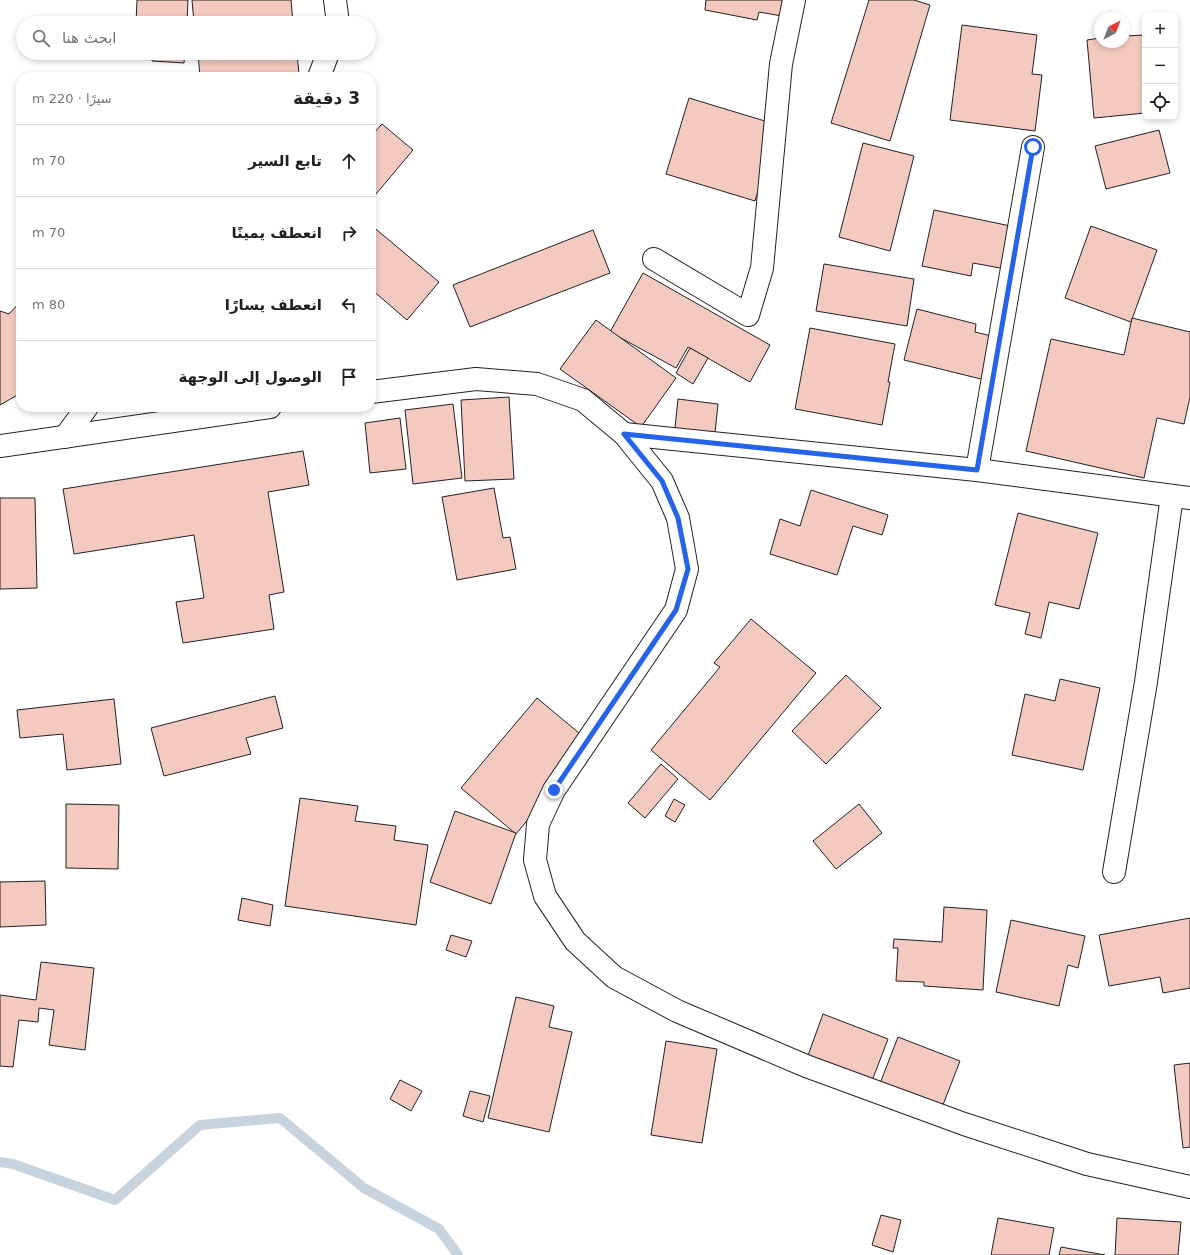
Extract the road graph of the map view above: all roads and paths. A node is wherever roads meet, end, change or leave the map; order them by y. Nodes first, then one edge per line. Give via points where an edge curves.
1 (335, 0) edge
2 (794, 0) edge
3 (337, 16) edge
4 (325, 60) edge
5 (321, 72) edge
6 (1033, 147) dead end
7 (654, 259) dead end
8 (376, 391) edge
9 (82, 412) edge
10 (236, 412) edge
11 (624, 434) junction
12 (65, 437) junction
13 (0, 446) edge
14 (977, 470) junction
15 (1181, 497) edge
16 (1114, 872) dead end
17 (1190, 1187) edge

1 - 3 street
2 - 7 street via 781,64 762,268 748,315
4 - 5 street
6 - 14 street
8 - 11 street via 476,379 536,384 582,400
9 - 12 street
10 - 12 street
11 - 14 street
11 - 17 street via 662,481 678,518 688,569 676,610 554,790 538,824 535,860 545,896 576,941 614,977 670,1008 806,1066 964,1124 1087,1164
12 - 13 street
14 - 15 street
15 - 16 street

